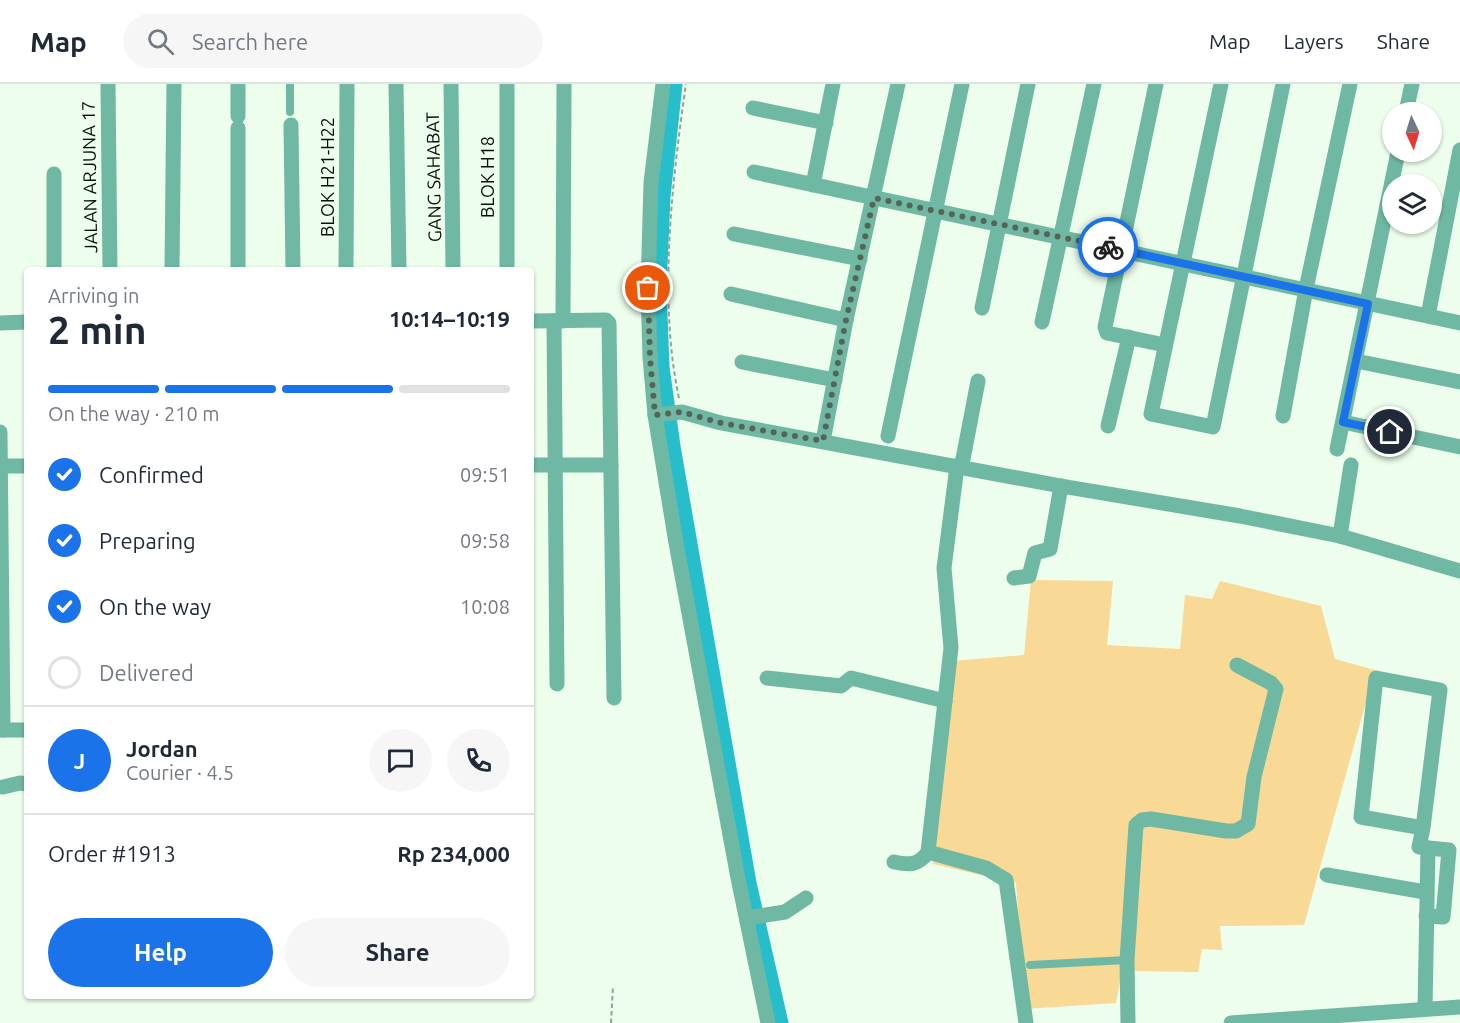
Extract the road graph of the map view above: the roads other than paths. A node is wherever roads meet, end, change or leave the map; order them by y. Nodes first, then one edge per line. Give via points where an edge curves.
1 (108, 84) edge
2 (174, 84) edge
3 (238, 84) edge
4 (290, 84) edge
5 (347, 84) edge
6 (396, 84) edge
7 (451, 84) edge
8 (507, 84) edge
9 (564, 84) edge
10 (663, 84) edge
11 (833, 84) edge
12 (898, 84) edge
13 (962, 84) edge
14 (1028, 84) edge
15 (1094, 84) edge
16 (1156, 84) edge
17 (1221, 84) edge
18 (1283, 84) edge
19 (1350, 84) edge
20 (1412, 84) edge
21 (1408, 102) edge
22 (753, 108) dead end
23 (291, 118) joint
24 (826, 123) junction
25 (1460, 150) edge
26 (1396, 162) edge
27 (754, 172) dead end
28 (54, 174) dead end
29 (813, 185) junction
30 (874, 198) junction
31 (935, 211) junction
32 (999, 225) junction
33 (734, 234) dead end
34 (1062, 238) junction
35 (1122, 250) junction
36 (860, 259) junction
37 (1182, 262) junction
38 (54, 267) edge
39 (110, 267) edge
40 (172, 267) edge
41 (238, 267) edge
42 (293, 267) edge
43 (346, 267) edge
44 (399, 267) edge
45 (453, 267) edge
46 (507, 267) edge
47 (1244, 276) junction
48 (1306, 289) junction
49 (731, 294) dead end
50 (1368, 304) junction
51 (982, 308) dead end
52 (1428, 316) junction
53 (846, 320) junction
54 (534, 321) edge
55 (559, 321) junction
56 (24, 322) edge
57 (1042, 322) dead end
58 (0, 323) edge
59 (1460, 323) edge
60 (1130, 337) junction
61 (1165, 345) junction
62 (1356, 361) junction
63 (742, 362) dead end
64 (835, 380) junction
65 (978, 381) dead end
66 (1460, 382) edge
67 (674, 414) junction
68 (1284, 416) dead end
69 (1343, 422) junction
70 (1108, 426) dead end
71 (0, 432) edge
72 (888, 436) dead end
73 (823, 441) junction
74 (1460, 447) edge
75 (1338, 449) dead end
76 (534, 465) edge
77 (557, 465) junction
78 (612, 465) junction
79 (1351, 465) dead end
80 (0, 466) edge
81 (24, 466) edge
82 (959, 466) junction
83 (1061, 486) junction
84 (1340, 536) junction
85 (1460, 571) edge
86 (1014, 578) dead end
87 (1237, 665) dead end
88 (767, 678) dead end
89 (557, 684) dead end
90 (614, 698) dead end
91 (945, 701) junction
92 (2, 730) edge
93 (24, 730) edge
94 (24, 784) edge
95 (3, 787) dead end
96 (1423, 828) junction
97 (1428, 848) junction
98 (928, 852) junction
99 (894, 862) dead end
100 (1327, 875) dead end
101 (1425, 892) junction
102 (806, 898) dead end
103 (1426, 916) junction
104 (749, 918) junction
105 (1127, 960) junction
106 (1030, 965) dead end
107 (1460, 1007) edge
108 (1425, 1008) junction
109 (1439, 1016) edge
110 (768, 1023) edge
111 (1026, 1023) edge
112 (1128, 1023) edge
113 (1231, 1023) edge

1 - 39 street, JALAN ARJUNA 17
2 - 40 street
3 - 41 street
4 - 23 lane
5 - 43 street, BLOK H21-H22
6 - 44 street
7 - 45 street, GANG SAHABAT
8 - 46 street, BLOK H18
9 - 55 street
10 - 67 street via 651,183 650,357
11 - 24 street
12 - 30 street
13 - 31 street
14 - 32 street
15 - 34 street
16 - 35 street
17 - 37 street
18 - 47 street
19 - 48 street
20 - 21 street
22 - 24 street
23 - 42 street
24 - 29 street
25 - 52 street
26 - 50 street
27 - 29 street
28 - 38 street
29 - 30 street
30 - 31 street
30 - 36 street
31 - 32 street
31 - 72 street
32 - 34 street
32 - 51 street
33 - 36 street
34 - 35 street
34 - 57 street
35 - 37 street
35 - 60 street via 1105,330
36 - 53 street
37 - 47 street
37 - 61 street
47 - 48 street
47 - 61 street via 1213,427 1151,414
48 - 50 street
48 - 68 street
49 - 53 street
50 - 52 street
50 - 62 street
52 - 59 street
53 - 64 street
54 - 55 street
55 - 77 street
55 - 78 street via 609,323
56 - 58 street
60 - 61 street
60 - 70 street
62 - 66 street
62 - 69 street
63 - 64 street
64 - 73 street
65 - 82 street
67 - 73 street
67 - 104 street via 675,543
69 - 74 street
69 - 75 street
71 - 80 street
73 - 82 street
76 - 77 street
77 - 78 street
77 - 89 street
78 - 90 street
79 - 84 street
80 - 81 street
80 - 92 street
82 - 83 street
82 - 91 street via 944,568 951,648
83 - 84 street
83 - 86 street via 1050,549 1035,553 1029,576
84 - 85 street
87 - 105 street via 1276,689 1254,777 1248,824 1236,831 1151,819 1136,825
88 - 91 street via 841,686 851,678
91 - 98 street
92 - 93 street
94 - 95 street
96 - 96 street via 1440,690 1376,678 1361,817
96 - 97 street via 1419,847
97 - 101 street
97 - 103 street via 1449,850 1443,917
98 - 99 street via 914,865
98 - 111 street via 986,868 1006,880
100 - 101 street
101 - 103 street
102 - 104 street via 785,912
103 - 108 street
104 - 110 street
105 - 106 lane
105 - 112 street
107 - 109 street
108 - 109 street
108 - 113 street

